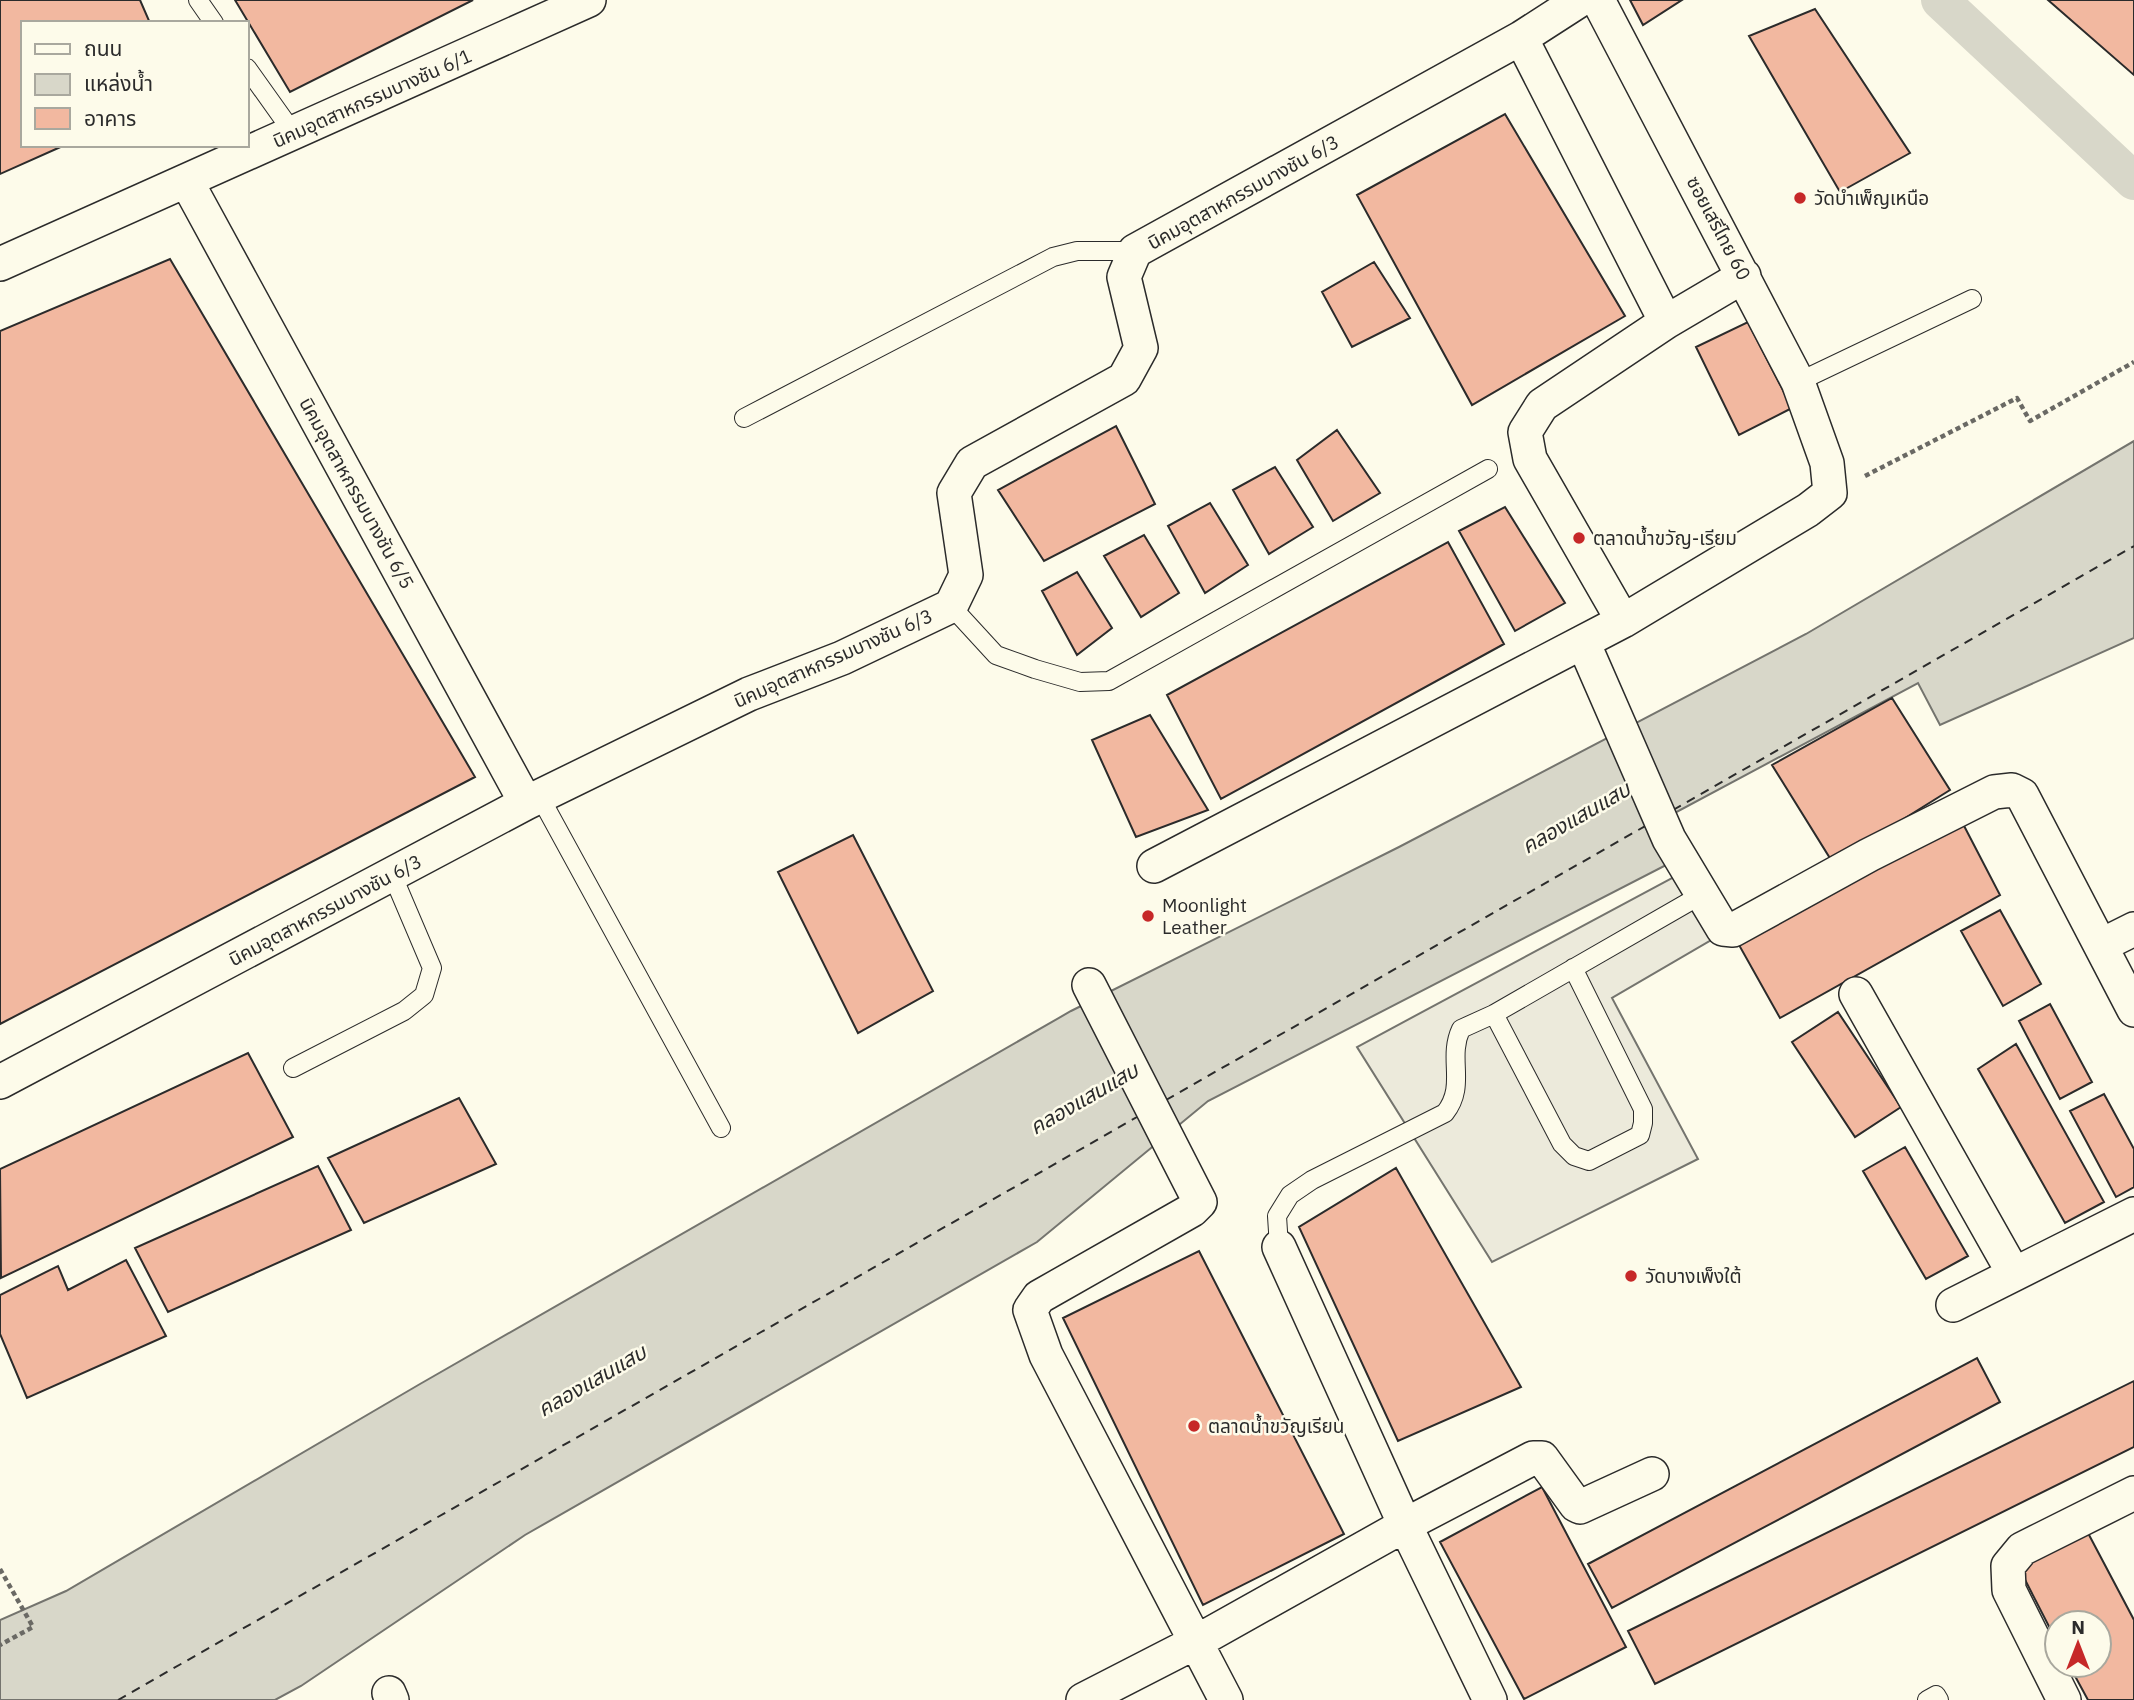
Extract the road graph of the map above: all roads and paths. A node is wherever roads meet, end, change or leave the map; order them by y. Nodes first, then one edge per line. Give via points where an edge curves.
1 (198, 0) edge
2 (589, 0) edge
3 (1580, 0) edge
4 (1598, 0) edge
5 (213, 21) edge
6 (1521, 38) junction
7 (248, 69) edge
8 (294, 134) junction
9 (187, 182) junction
10 (1135, 251) junction
11 (0, 264) edge
12 (1744, 275) junction
13 (1972, 299) dead end
14 (1665, 323) junction
15 (2134, 362) edge
16 (1798, 382) junction
17 (744, 418) dead end
18 (1488, 469) dead end
19 (1828, 478) junction
20 (951, 606) junction
21 (1623, 621) junction
22 (1583, 642) junction
23 (533, 800) junction
24 (1154, 866) dead end
25 (393, 874) junction
26 (1701, 895) junction
27 (2134, 929) edge
28 (2102, 945) junction
29 (1573, 968) junction
30 (1091, 987) dead end
31 (1856, 993) dead end
32 (2134, 1010) edge
33 (1494, 1014) junction
34 (293, 1068) dead end
35 (0, 1082) edge
36 (721, 1128) dead end
37 (2134, 1214) edge
38 (1279, 1247) joint
39 (2014, 1275) junction
40 (1953, 1305) dead end
41 (1652, 1475) dead end
42 (2134, 1493) edge
43 (1405, 1525) junction
44 (0, 1569) edge
45 (1196, 1642) junction
46 (0, 1645) edge
47 (1083, 1700) edge
48 (1226, 1700) edge
49 (1490, 1700) edge
50 (1927, 1700) edge
51 (1939, 1700) edge
52 (2064, 1700) edge

1 - 5 lane
2 - 8 street, นิคมอุตสาหกรรมบางชัน 6/1
3 - 6 street, นิคมอุตสาหกรรมบางชัน 6/3
4 - 12 street, ซอยเสรีไทย 60
6 - 10 street, นิคมอุตสาหกรรมบางชัน 6/3
6 - 14 street
7 - 8 lane
8 - 9 street, นิคมอุตสาหกรรมบางชัน 6/1
9 - 11 street, นิคมอุตสาหกรรมบางชัน 6/1
9 - 23 street, นิคมอุตสาหกรรมบางชัน 6/5
10 - 17 lane via 1077,251 1053,257
10 - 20 street, นิคมอุตสาหกรรมบางชัน 6/3 via 1124,277 1141,348 1124,379 972,463 954,494 966,575
12 - 14 street
12 - 16 street, ซอยเสรีไทย 60
13 - 16 lane
14 - 21 street via 1542,405 1525,432 1530,459
15 - 19 path via 2030,421 2017,398
16 - 19 street, ซอยเสรีไทย 60
18 - 20 lane via 1109,681 1080,682 996,655
19 - 21 street via 1808,510
20 - 23 street, นิคมอุตสาหกรรมบางชัน 6/3 via 842,658 749,694
21 - 22 street
22 - 24 street
22 - 26 street via 1669,839
23 - 25 street, นิคมอุตสาหกรรมบางชัน 6/3
23 - 36 lane
25 - 34 lane via 432,968 424,995 404,1012
25 - 35 street, นิคมอุตสาหกรรมบางชัน 6/3
26 - 28 street via 1720,927 1732,930 1994,792 2012,790 2022,795
26 - 29 lane
27 - 28 street
28 - 32 street
29 - 33 lane
29 - 33 lane via 1643,1109 1640,1135 1589,1161 1574,1156 1562,1144
30 - 45 street via 1200,1202 1039,1297 1030,1310 1046,1355
31 - 39 street
33 - 38 lane via 1461,1029 1458,1035 1457,1090 1445,1113 1290,1195 1277,1216
37 - 39 street
38 - 43 street
39 - 40 street
41 - 43 street via 1580,1507 1538,1457
42 - 52 street via 2022,1549 2008,1566 2009,1590
43 - 45 street
43 - 49 street
44 - 46 path via 33,1627
45 - 47 street
45 - 48 street
50 - 51 lane via 1936,1695

